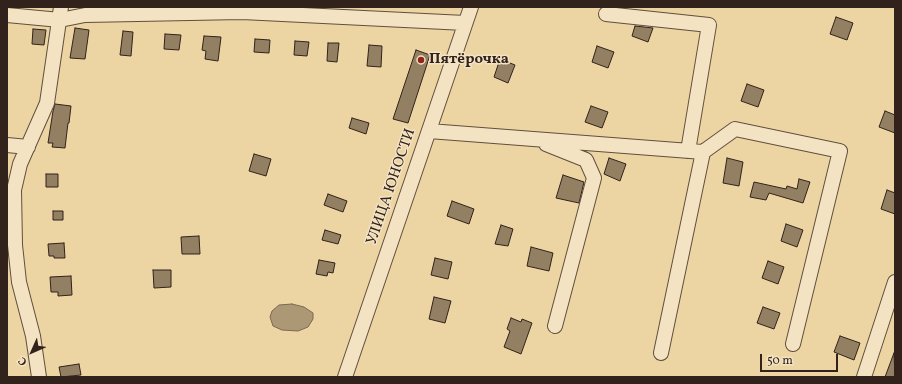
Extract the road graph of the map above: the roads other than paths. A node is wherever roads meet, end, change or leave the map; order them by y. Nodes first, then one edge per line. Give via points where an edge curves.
1 (471, 7) edge
2 (61, 14) edge
3 (606, 14) dead end
4 (7, 15) edge
5 (465, 22) junction
6 (428, 131) junction
7 (533, 139) junction
8 (7, 145) edge
9 (28, 147) junction
10 (688, 151) junction
11 (703, 152) junction
12 (895, 282) edge
13 (555, 326) dead end
14 (793, 344) dead end
15 (661, 353) dead end
16 (39, 377) edge
17 (345, 377) edge
18 (864, 377) edge

1 - 5 street, УЛИЦА ЮНОСТИ
2 - 4 street
2 - 5 street via 242,12
2 - 9 street via 47,103
3 - 10 street via 709,25
5 - 6 street, УЛИЦА ЮНОСТИ
6 - 7 street
6 - 17 street, УЛИЦА ЮНОСТИ
7 - 10 street
7 - 13 street via 586,160 594,178
8 - 9 street
9 - 16 street via 20,164 14,190 15,245 19,282 33,336
10 - 11 street
11 - 14 street via 735,129 840,151
11 - 15 street
12 - 18 street

